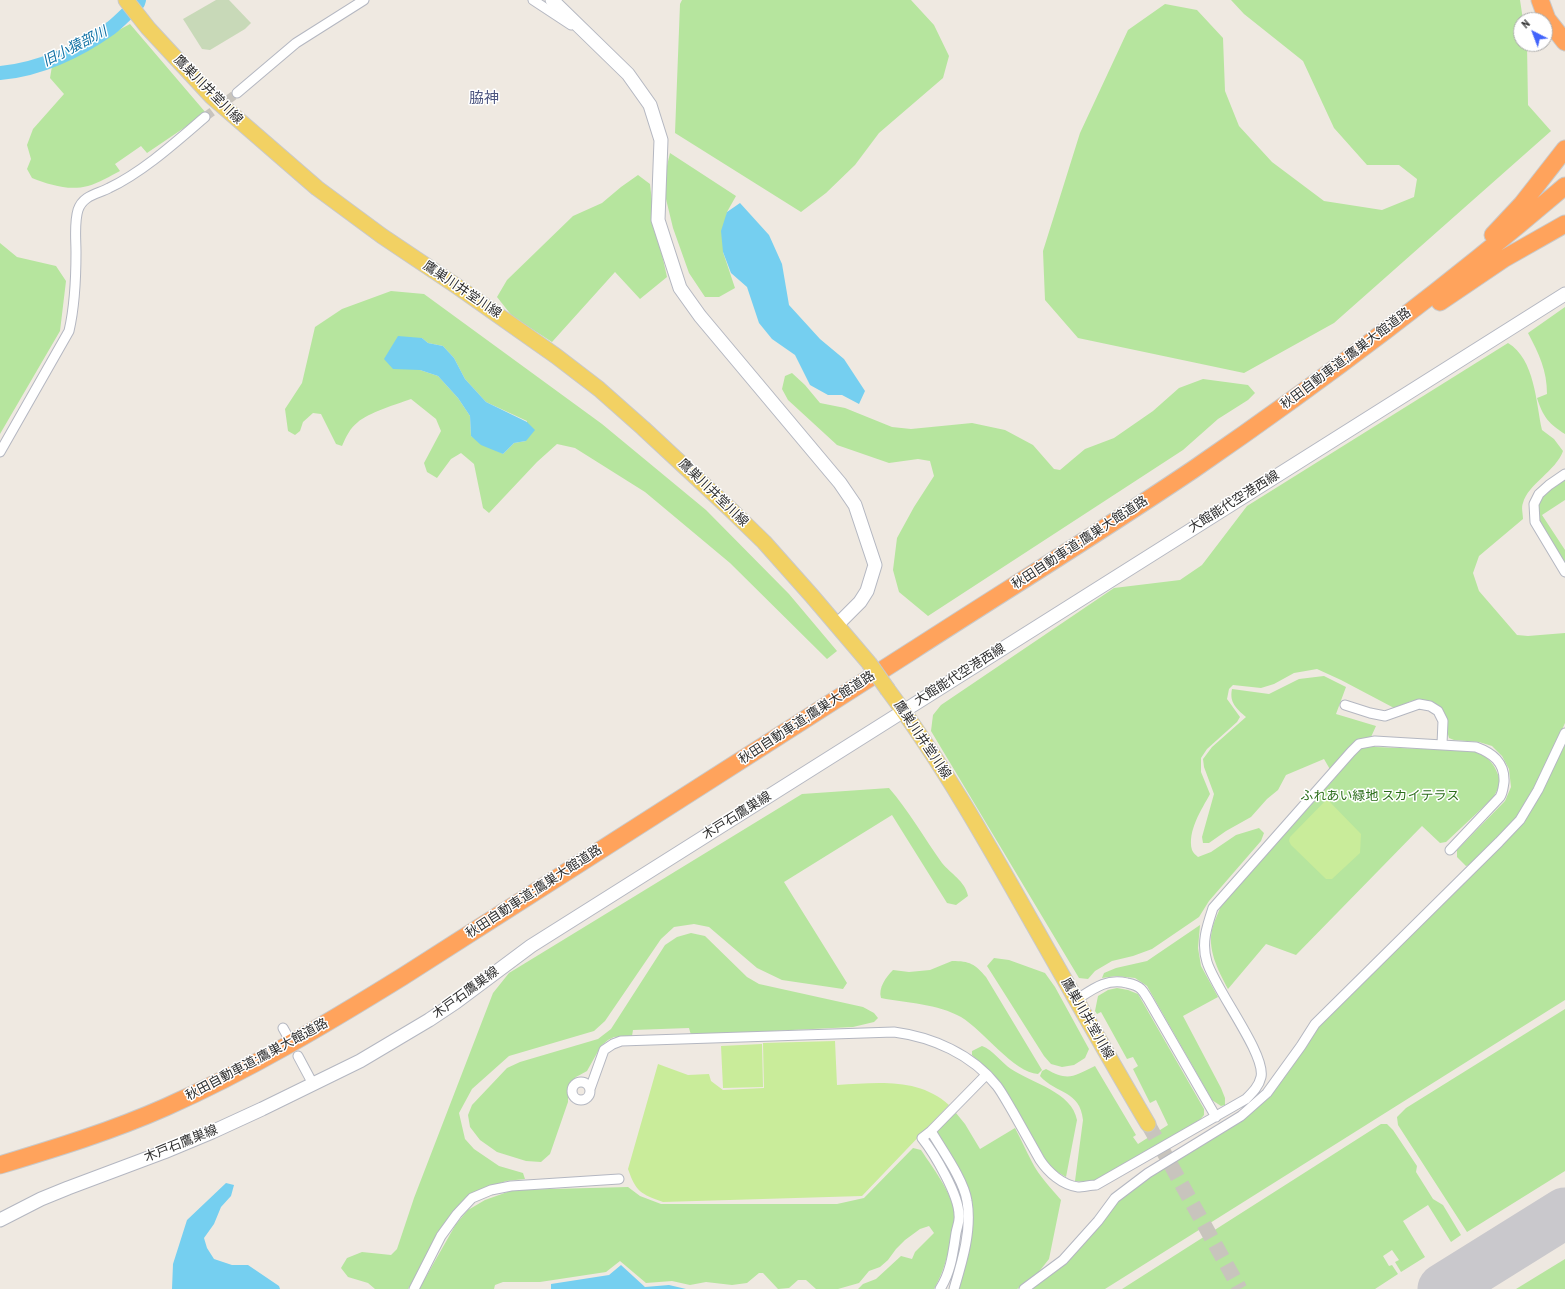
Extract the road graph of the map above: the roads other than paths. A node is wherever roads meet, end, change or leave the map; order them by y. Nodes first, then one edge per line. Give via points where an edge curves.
1 (126, 0) edge
2 (364, 0) edge
3 (533, 0) edge
4 (552, 0) edge
5 (1540, 0) edge
6 (1548, 0) edge
7 (589, 37) junction
8 (1563, 37) edge
9 (237, 93) tunnel mouth
10 (205, 117) tunnel mouth
11 (1565, 149) edge
12 (1565, 186) edge
13 (1565, 198) edge
14 (1565, 224) edge
15 (1565, 294) edge
16 (1370, 348) junction
17 (0, 452) edge
18 (1565, 474) edge
19 (1565, 572) edge
20 (837, 625) junction
21 (1344, 705) dead end
22 (903, 711) junction
23 (1565, 733) edge
24 (1442, 744) junction
25 (1450, 850) dead end
26 (1076, 1000) junction
27 (283, 1028) dead end
28 (288, 1037) dead end
29 (298, 1056) dead end
30 (986, 1075) junction
31 (314, 1084) junction
32 (590, 1089) dead end
33 (1216, 1117) junction
34 (1148, 1124) tunnel mouth
35 (931, 1130) junction
36 (0, 1165) edge
37 (0, 1173) edge
38 (619, 1179) dead end
39 (0, 1220) edge
40 (414, 1289) edge
41 (940, 1289) edge
42 (954, 1289) edge
43 (1024, 1289) edge

1 - 20 main road, 鷹巣川井堂川線 via 148,28 211,96 317,188 556,356 644,428 764,542
2 - 9 street via 296,44
3 - 7 street
4 - 7 main road
5 - 8 highway via 1547,20
6 - 8 highway
7 - 20 main road via 628,74 650,104 661,140 658,220 680,288 700,316 840,483 854,505 875,565 867,591 860,602
10 - 17 street via 133,174 109,188 90,195 82,202 77,218 76,279 69,331
11 - 16 highway via 1522,204 1484,244
12 - 16 highway, 秋田自動車道;鷹巣大館道路
13 - 16 highway, 秋田自動車道;鷹巣大館道路 via 1491,259
14 - 16 highway via 1482,273
15 - 22 main road, 大館能代空港西線
16 - 36 highway, 秋田自動車道;鷹巣大館道路 via 1108,526 402,977 310,1033 234,1075 166,1107 101,1133
16 - 37 highway, 秋田自動車道;鷹巣大館道路 via 1252,438 1140,515 302,1047 229,1087 164,1117 83,1148
18 - 19 street via 1539,494 1534,504 1534,522
20 - 22 main road, 鷹巣川井堂川線, bridge
21 - 24 street via 1385,716 1419,704 1430,706 1438,711 1444,721
22 - 26 main road, 鷹巣川井堂川線 via 981,831
22 - 31 main road, 木戸石鷹巣線 via 531,946 429,1020 360,1061
23 - 43 street via 1538,790 1520,820 1315,1024 1267,1093 1241,1116 1148,1172 1115,1198 1063,1260
24 - 25 street via 1476,746 1490,752 1501,763 1504,776 1503,792 1500,797
24 - 33 street via 1375,741 1359,744 1269,842 1213,908 1205,931 1207,961 1215,980 1256,1051 1262,1076 1257,1087 1246,1099
26 - 33 street via 1116,980 1140,988
26 - 34 main road, 鷹巣川井堂川線
27 - 28 street
29 - 31 street
30 - 32 street via 948,1048 911,1034 894,1032 708,1037 621,1041 613,1044 604,1050
30 - 33 street via 997,1087 1046,1169 1056,1178 1077,1187 1096,1185
30 - 35 street
31 - 39 main road, 木戸石鷹巣線 via 191,1140 41,1199
35 - 41 street via 922,1138 956,1199 959,1215 953,1255 946,1279
35 - 42 street via 967,1200 969,1222
38 - 40 street via 512,1186 491,1190 472,1198 441,1236

